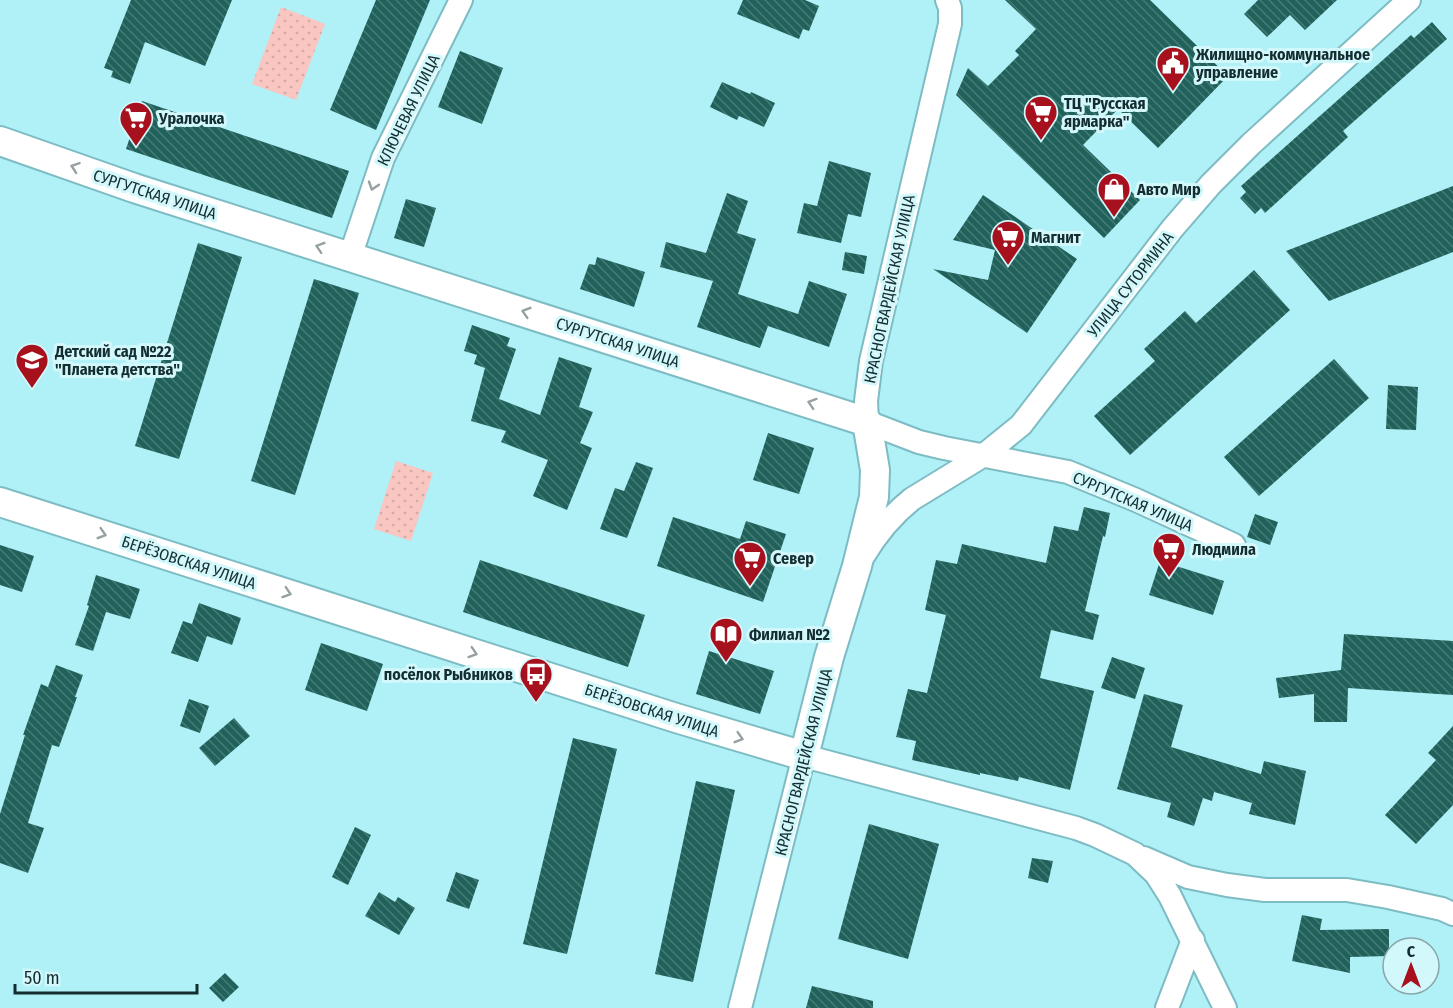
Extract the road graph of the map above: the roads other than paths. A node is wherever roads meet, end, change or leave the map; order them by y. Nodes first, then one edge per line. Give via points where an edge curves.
1 (461, 0) edge
2 (947, 0) edge
3 (956, 0) edge
4 (1409, 0) edge
5 (950, 24) junction
6 (0, 141) edge
7 (350, 256) junction
8 (867, 422) junction
9 (984, 455) junction
10 (0, 502) edge
11 (1233, 545) dead end
12 (857, 566) junction
13 (804, 756) junction
14 (1135, 854) junction
15 (1453, 914) edge
16 (1193, 940) junction
17 (740, 1008) edge
18 (1167, 1008) edge
19 (1226, 1008) edge

1 -> 7 street, КЛЮЧЕВАЯ УЛИЦА via 383,158
2 - 5 street, КРАСНОГВАРДЕЙСКАЯ УЛИЦА
3 - 5 street, КРАСНОГВАРДЕЙСКАЯ УЛИЦА
4 - 9 street, УЛИЦА СУТОРМИНА via 1211,184 1021,425
5 - 8 street, КРАСНОГВАРДЕЙСКАЯ УЛИЦА via 871,361
7 -> 6 street, СУРГУТСКАЯ УЛИЦА
8 -> 7 street, СУРГУТСКАЯ УЛИЦА
8 - 9 street, СУРГУТСКАЯ УЛИЦА via 919,442
8 - 12 street, КРАСНОГВАРДЕЙСКАЯ УЛИЦА via 875,483
9 - 11 street, СУРГУТСКАЯ УЛИЦА via 1094,482
9 - 12 street, УЛИЦА СУТОРМИНА via 901,508 874,538
10 -> 13 street, БЕРЁЗОВСКАЯ УЛИЦА
12 - 13 street, КРАСНОГВАРДЕЙСКАЯ УЛИЦА
13 - 14 street, БЕРЁЗОВСКАЯ УЛИЦА via 1076,828
13 - 17 street, КРАСНОГВАРДЕЙСКАЯ УЛИЦА
14 - 15 street via 1188,877 1227,885 1265,890 1366,892
14 - 16 street, БЕРЁЗОВСКАЯ УЛИЦА via 1156,874
16 - 18 street
16 - 19 street, БЕРЁЗОВСКАЯ УЛИЦА

